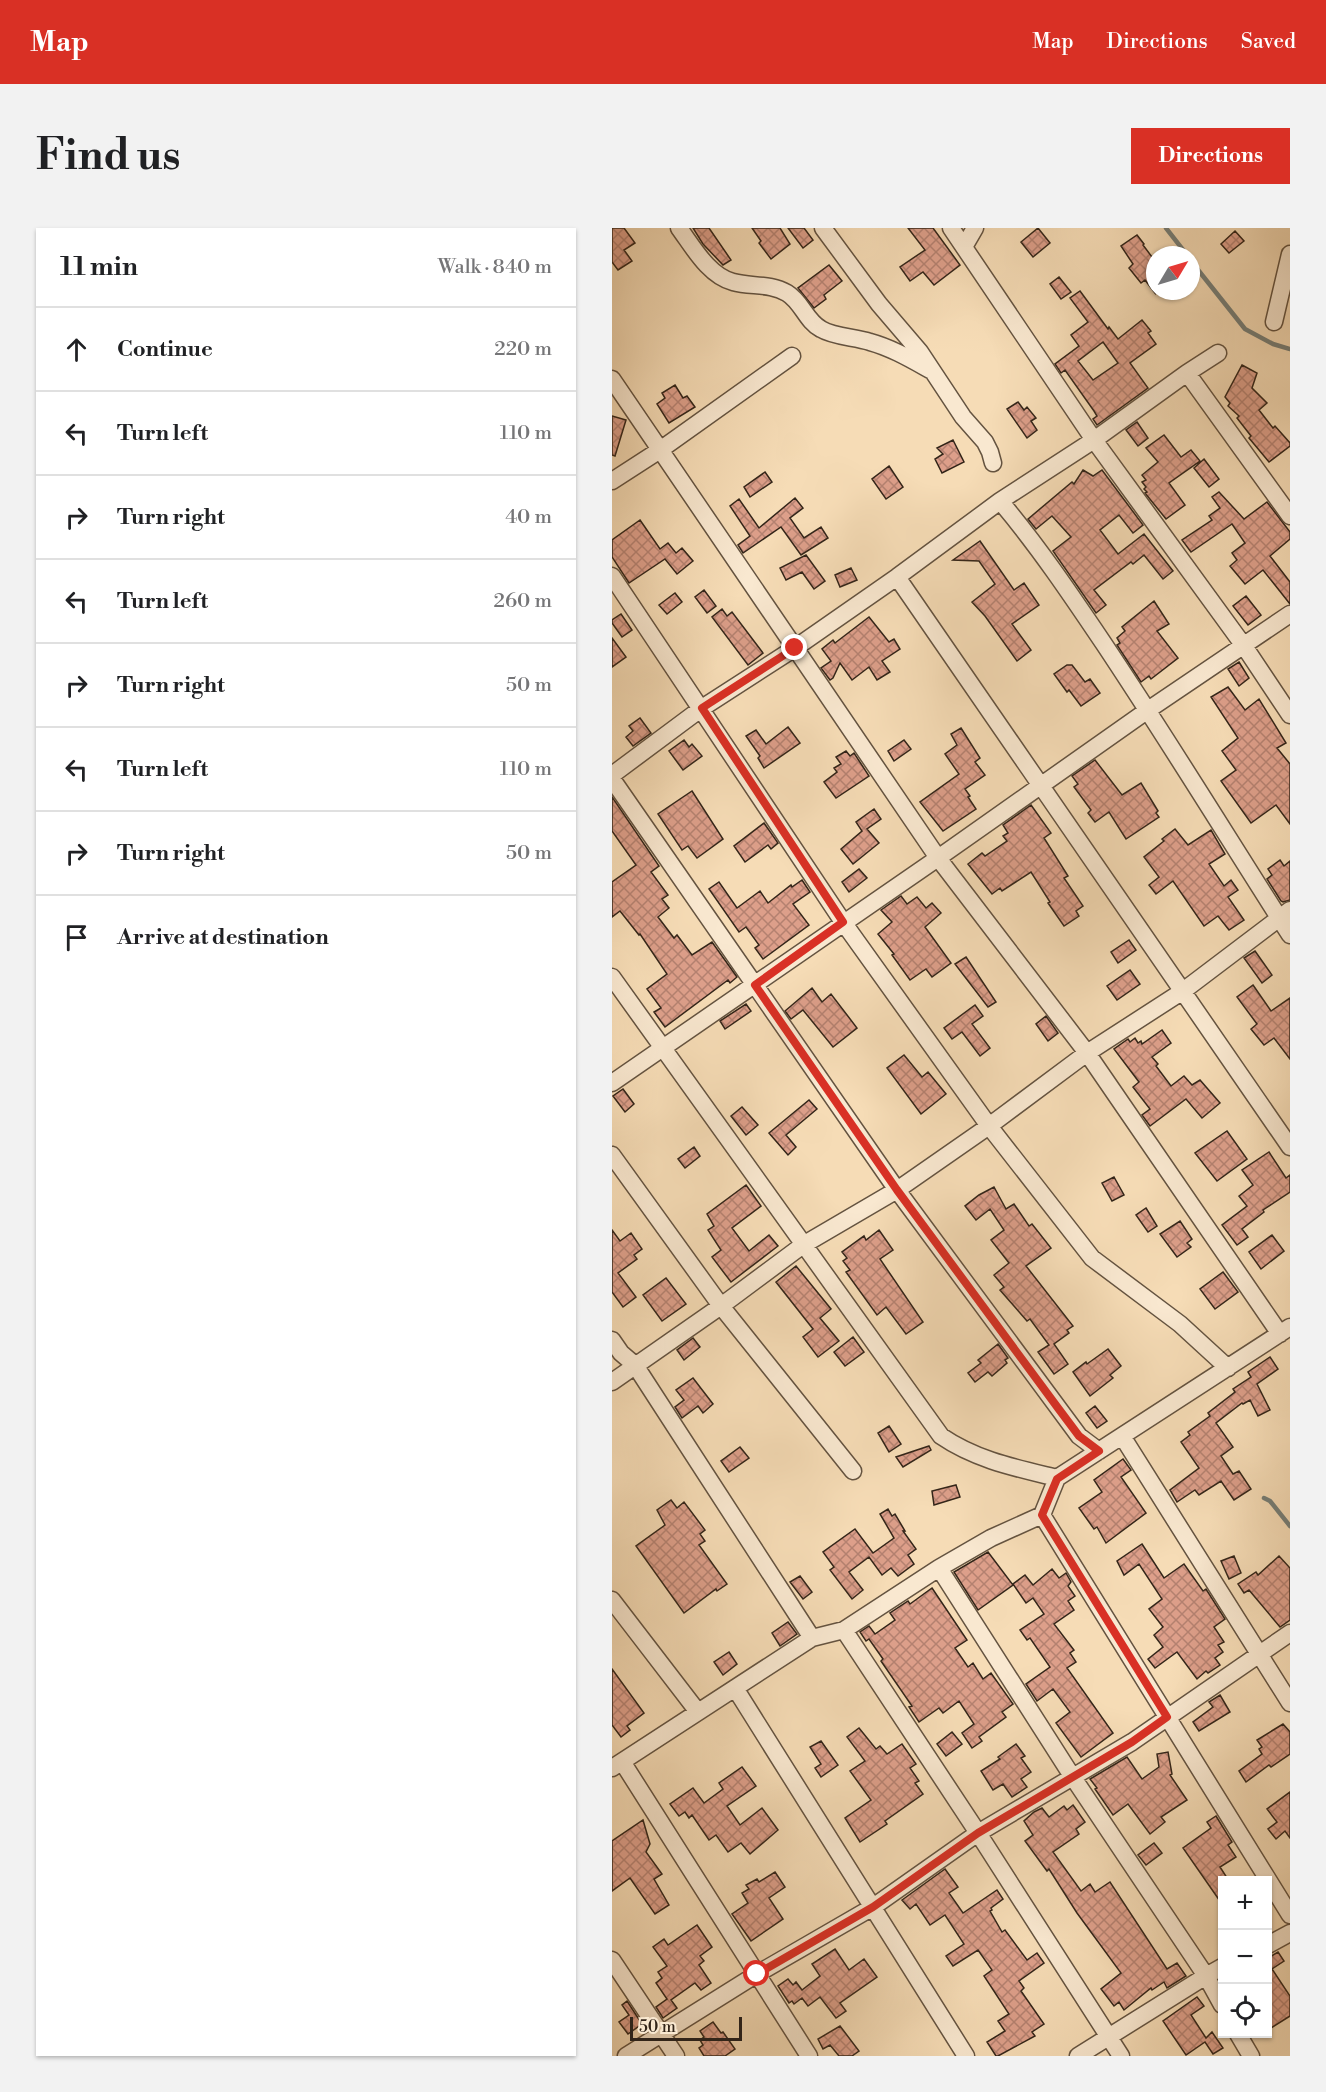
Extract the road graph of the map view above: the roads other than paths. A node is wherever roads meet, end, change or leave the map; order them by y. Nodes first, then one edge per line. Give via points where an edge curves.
1 (679, 228) edge
2 (823, 228) edge
3 (951, 228) edge
4 (975, 228) edge
5 (964, 247) junction
6 (1290, 254) edge
7 (1274, 322) dead end
8 (1218, 353) dead end
9 (792, 356) dead end
10 (932, 370) junction
11 (1187, 373) junction
12 (612, 379) edge
13 (1094, 440) junction
14 (660, 450) junction
15 (993, 463) dead end
16 (612, 481) edge
17 (1000, 501) junction
18 (1290, 516) edge
19 (612, 576) edge
20 (897, 577) junction
21 (1290, 614) edge
22 (1244, 646) junction
23 (795, 648) junction
24 (702, 708) junction
25 (1148, 710) junction
26 (1290, 715) edge
27 (612, 777) edge
28 (1041, 785) junction
29 (938, 858) junction
30 (1285, 914) edge
31 (843, 922) junction
32 (1290, 935) edge
33 (612, 977) edge
34 (755, 985) junction
35 (1183, 992) junction
36 (662, 1047) junction
37 (1087, 1053) junction
38 (612, 1083) edge
39 (989, 1126) junction
40 (1290, 1148) edge
41 (612, 1155) edge
42 (897, 1190) junction
43 (803, 1245) junction
44 (722, 1306) junction
45 (1285, 1330) edge
46 (612, 1340) edge
47 (635, 1365) junction
48 (1228, 1368) junction
49 (612, 1382) edge
50 (1122, 1436) junction
51 (1099, 1451) junction
52 (853, 1471) dead end
53 (1057, 1479) junction
54 (1042, 1515) junction
55 (939, 1568) junction
56 (612, 1600) edge
57 (844, 1630) junction
58 (1290, 1633) edge
59 (812, 1638) junction
60 (1258, 1653) junction
61 (735, 1688) junction
62 (1290, 1703) edge
63 (698, 1712) junction
64 (1167, 1717) junction
65 (617, 1766) edge
66 (1072, 1776) junction
67 (978, 1833) junction
68 (873, 1907) junction
69 (1290, 1915) edge
70 (1290, 1934) edge
71 (1272, 1943) edge
72 (612, 1960) edge
73 (1218, 1969) edge
74 (757, 1974) junction
75 (1206, 1976) junction
76 (1218, 1998) edge
77 (661, 2034) junction
78 (1109, 2036) junction
79 (1240, 2038) edge
80 (626, 2056) edge
81 (676, 2056) edge
82 (809, 2056) edge
83 (966, 2056) edge
84 (1078, 2056) edge
85 (1121, 2056) edge
86 (1251, 2056) edge

1 - 10 street via 709,267 724,278 786,292 822,330 893,350
2 - 10 street
3 - 5 street
4 - 5 street
5 - 13 street
6 - 7 street
8 - 11 street
9 - 14 street
10 - 15 street via 985,442
11 - 13 street
11 - 18 street
12 - 14 street
13 - 17 street
13 - 22 street
14 - 16 street
14 - 23 street
17 - 20 street
17 - 25 street via 1064,586
19 - 24 street
20 - 23 street
20 - 28 street
21 - 22 street
22 - 25 street
22 - 26 street
23 - 24 street
23 - 29 street
24 - 27 street
24 - 31 street
25 - 28 street
25 - 30 street
27 - 34 street
28 - 29 street
28 - 35 street
29 - 31 street
29 - 37 street
30 - 32 street
30 - 35 street
31 - 34 street
31 - 39 street
33 - 36 street
34 - 36 street
34 - 42 street
35 - 37 street
35 - 40 street
36 - 38 street
36 - 43 street
37 - 39 street
37 - 45 street
39 - 42 street
39 - 48 street via 1092,1258 1180,1324
41 - 44 street
42 - 43 street
42 - 51 street via 1079,1436
43 - 44 street
43 - 53 street via 940,1436 986,1460
44 - 47 street
44 - 52 street
45 - 48 street
46 - 47 street
47 - 49 street
47 - 59 street
48 - 50 street
50 - 51 street
50 - 60 street
51 - 53 street
53 - 54 street
54 - 55 street
54 - 64 street
55 - 57 street
55 - 66 street
56 - 63 street
57 - 59 street
57 - 67 street
58 - 60 street
59 - 61 street
60 - 62 street
60 - 64 street
61 - 63 street
61 - 68 street
63 - 65 street
64 - 66 street
64 - 69 street
65 - 74 street
66 - 67 street
66 - 75 street
67 - 68 street
67 - 78 street
68 - 74 street
68 - 83 street
70 - 71 street
72 - 77 street
73 - 75 street
74 - 77 street
74 - 82 street
75 - 76 street
75 - 78 street
77 - 80 street
77 - 81 street
78 - 84 street
78 - 85 street
79 - 86 street

